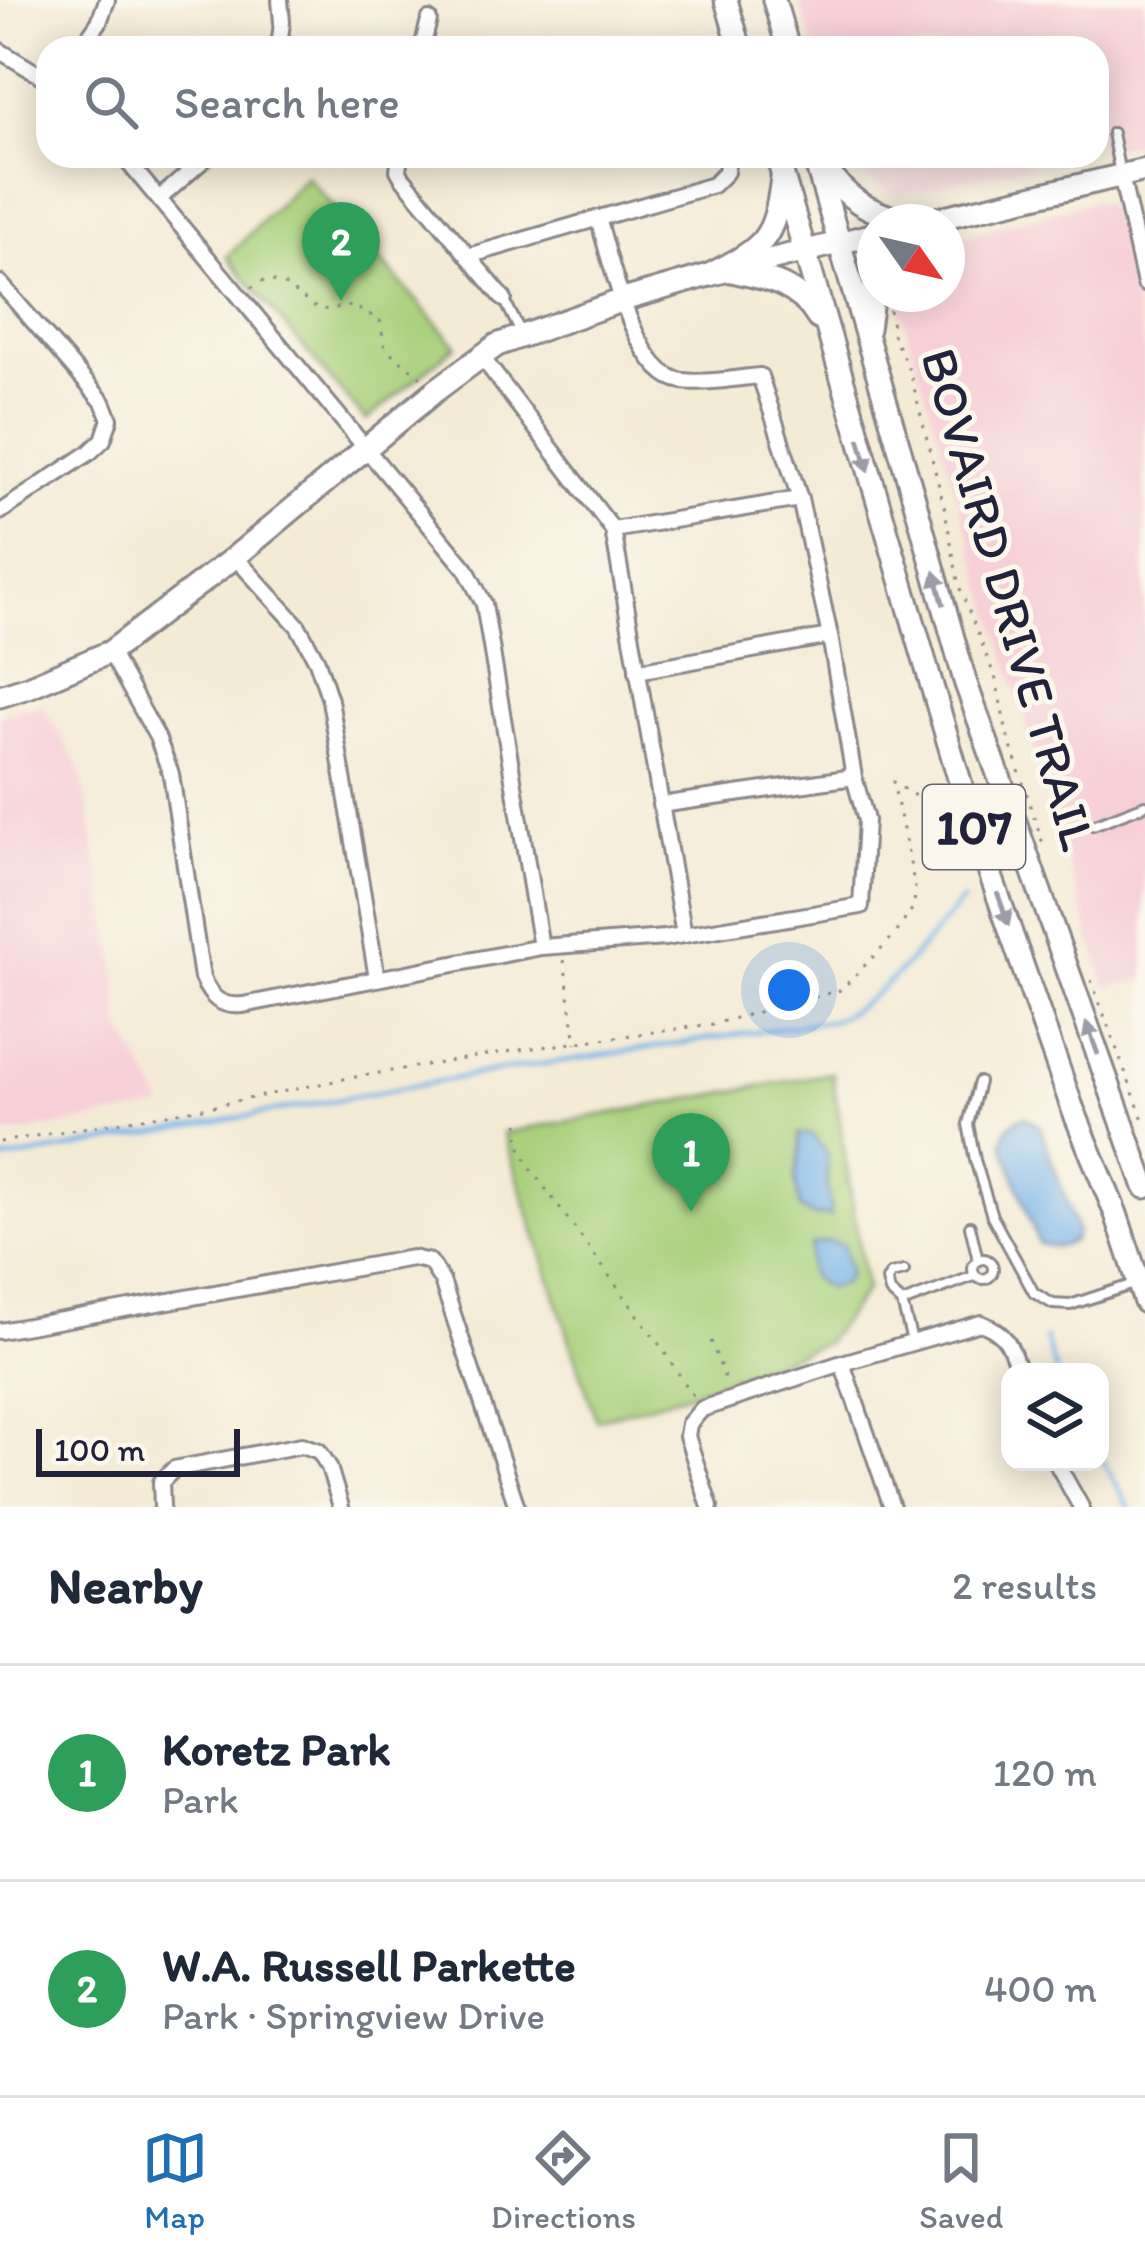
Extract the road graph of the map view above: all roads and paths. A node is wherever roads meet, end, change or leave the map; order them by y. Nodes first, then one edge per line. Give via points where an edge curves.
1 (106, 0) edge
2 (280, 0) edge
3 (726, 0) edge
4 (774, 0) edge
5 (429, 20) dead end
6 (89, 36) edge
7 (280, 36) edge
8 (425, 36) edge
9 (736, 36) edge
10 (784, 36) edge
11 (0, 50) edge
12 (36, 72) edge
13 (1112, 133) dead end
14 (134, 168) edge
15 (194, 168) edge
16 (398, 168) edge
17 (726, 168) edge
18 (780, 168) edge
19 (781, 168) edge
20 (819, 168) edge
21 (824, 168) edge
22 (1145, 170) edge
23 (1121, 176) junction
24 (160, 198) junction
25 (862, 204) edge
26 (965, 213) edge
27 (598, 218) junction
28 (857, 239) edge
29 (841, 243) junction
30 (806, 252) junction
31 (468, 256) junction
32 (718, 273) junction
33 (0, 283) edge
34 (1145, 284) edge
35 (238, 295) junction
36 (504, 299) joint
37 (623, 300) junction
38 (870, 312) edge
39 (890, 312) edge
40 (521, 334) junction
41 (866, 336) junction
42 (832, 343) junction
43 (481, 356) junction
44 (435, 391) junction
45 (368, 449) junction
46 (800, 499) junction
47 (0, 512) edge
48 (613, 530) junction
49 (235, 557) junction
50 (830, 636) junction
51 (110, 652) junction
52 (637, 670) junction
53 (0, 696) edge
54 (854, 777) junction
55 (660, 805) junction
56 (1145, 806) edge
57 (970, 815) junction
58 (1093, 825) dead end
59 (1046, 855) dead end
60 (684, 935) junction
61 (541, 946) junction
62 (562, 946) junction
63 (377, 979) junction
64 (1091, 979) dead end
65 (576, 1044) junction
66 (980, 1082) dead end
67 (519, 1123) dead end
68 (1145, 1125) edge
69 (0, 1142) edge
70 (1145, 1187) edge
71 (970, 1226) dead end
72 (978, 1260) junction
73 (904, 1271) dead end
74 (974, 1276) junction
75 (1142, 1292) edge
76 (902, 1303) junction
77 (0, 1330) edge
78 (711, 1340) dead end
79 (912, 1343) junction
80 (842, 1363) junction
81 (1016, 1363) edge
82 (733, 1398) junction
83 (702, 1409) junction
84 (1061, 1471) edge
85 (162, 1507) edge
86 (341, 1507) edge
87 (517, 1507) edge
88 (710, 1507) edge
89 (892, 1507) edge
90 (1081, 1507) edge

1 - 6 street
2 - 7 street
3 - 9 main road
4 - 10 main road
5 - 8 street
11 - 12 street
13 - 23 lane
14 - 24 street
15 - 24 street
16 - 31 street
17 - 27 street via 718,182
18 - 32 main road via 777,216 764,241
19 - 30 main road, 107
20 - 29 main road, 107
21 - 25 main road
22 - 23 main road
23 - 26 main road
23 - 34 street
24 - 35 street
27 - 31 street
27 - 37 street
28 - 29 main road
29 - 30 main road
29 - 41 main road, 107
30 - 32 main road
30 - 42 main road, 107
31 - 36 street
32 - 37 main road
32 - 42 main road via 769,280 808,301
33 - 47 street via 110,419 89,453
35 - 44 path via 267,279 320,310 353,306 380,320 385,348
35 - 45 street
36 - 40 lane
37 - 40 main road
37 - 46 street via 638,339 660,371 679,382 760,376
38 - 41 main road
39 - 59 path, BOVAIRD DRIVE TRAIL via 958,586 996,680
40 - 43 main road
70 -> 41 main road, 107 via 964,681
42 -> 57 main road, 107
43 - 44 main road
43 - 48 street
44 - 45 main road
45 - 49 main road
45 - 61 street via 466,569 484,604
46 - 48 street
46 - 50 street
48 - 52 street
49 - 51 main road
49 - 63 street via 298,626 331,700
50 - 52 street
50 - 54 street
51 - 53 main road
51 - 63 street via 171,774 202,978 217,1001 243,1005
52 - 55 street
54 - 55 street
54 - 60 street via 866,820 861,906
55 - 60 street
56 - 58 lane
57 - 65 path via 953,822 893,782 914,905 841,990 713,1024
57 -> 75 main road, 107
60 - 62 street
61 - 62 street
61 - 63 street
62 - 65 path
64 - 68 path
65 - 69 path
66 - 75 lane via 968,1124 975,1160 992,1216 1034,1293 1070,1305
67 - 83 path via 529,1166
71 - 72 lane
72 - 74 lane
72 - 74 lane via 988,1261 992,1273
73 - 76 lane via 887,1280
74 - 76 lane
76 - 79 lane
77 - 87 street via 412,1258 430,1262
78 - 82 path
79 - 80 street
79 - 81 street via 981,1323 1000,1331
80 - 82 street
80 - 89 street
82 - 83 street
83 - 88 street via 687,1436
84 - 90 street
85 - 86 street via 161,1482 174,1469 302,1445 319,1450

